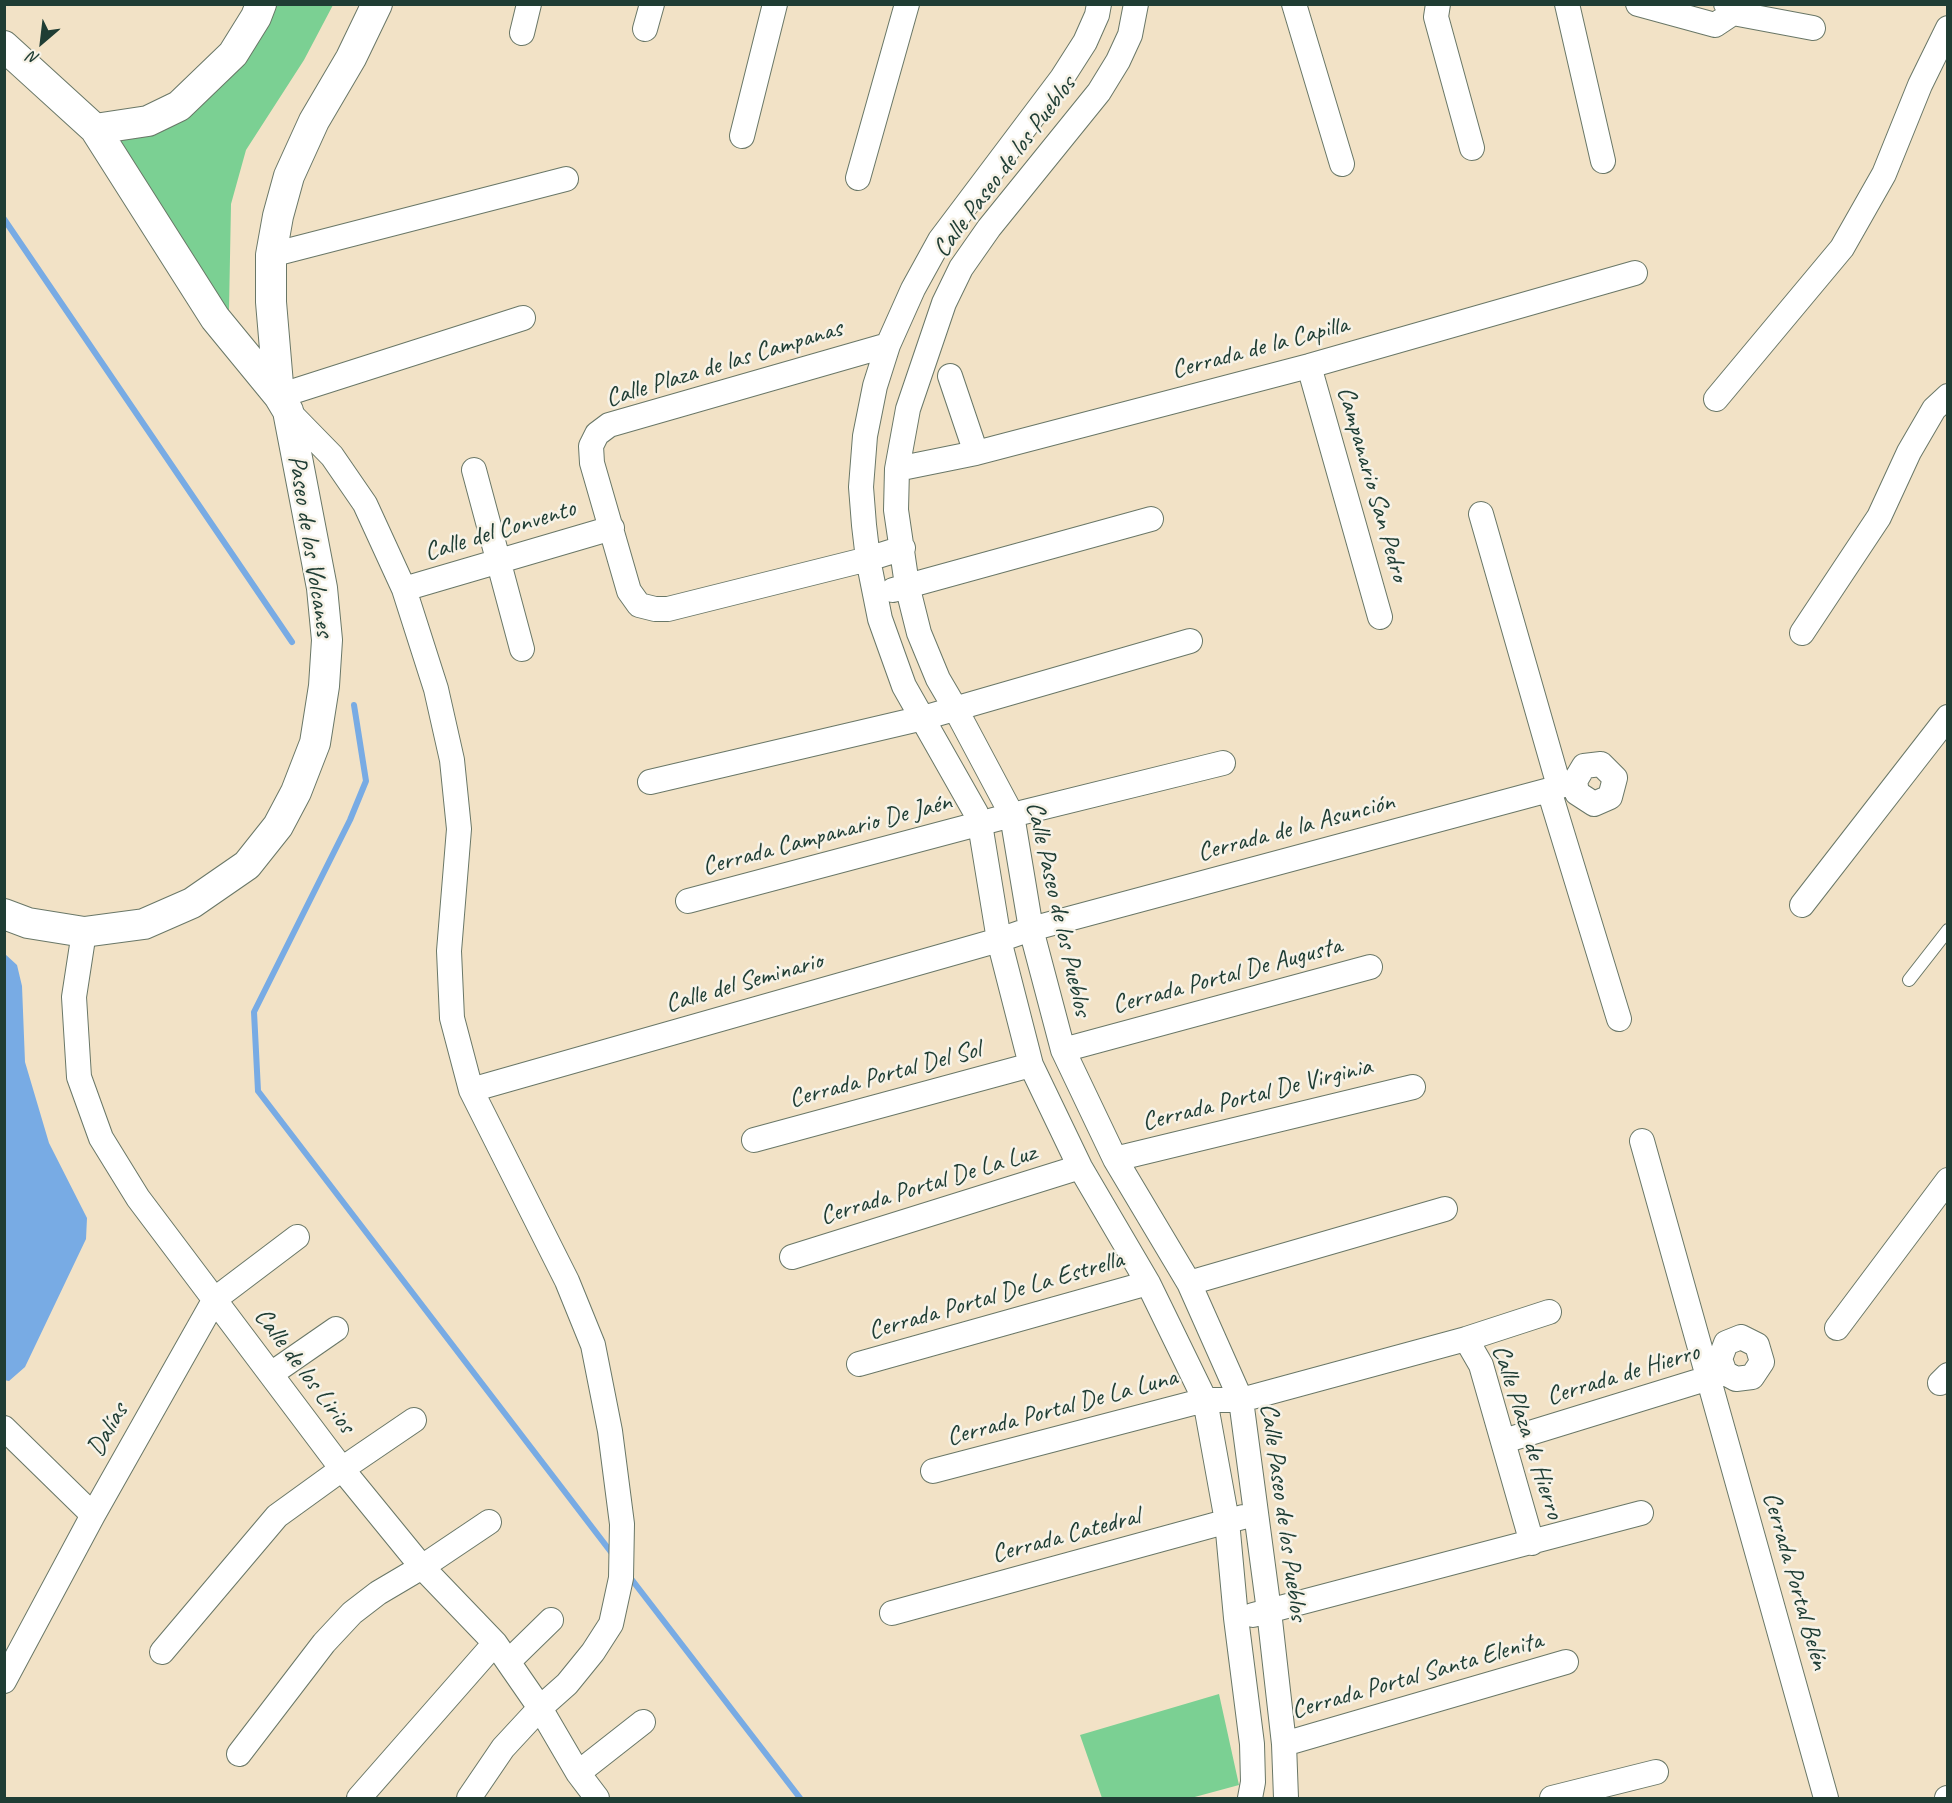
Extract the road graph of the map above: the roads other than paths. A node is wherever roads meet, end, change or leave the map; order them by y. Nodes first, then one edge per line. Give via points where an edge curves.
1 (261, 4) edge
2 (377, 4) edge
3 (529, 4) edge
4 (652, 4) edge
5 (776, 4) edge
6 (907, 4) edge
7 (1099, 4) edge
8 (1136, 4) edge
9 (1294, 4) edge
10 (1438, 4) edge
11 (1567, 4) edge
12 (1638, 4) edge
13 (1731, 7) edge
14 (1813, 28) dead end
15 (1947, 28) edge
16 (645, 29) dead end
17 (522, 33) dead end
18 (4, 46) edge
19 (96, 129) junction
20 (742, 136) dead end
21 (1472, 148) dead end
22 (1603, 161) dead end
23 (1342, 164) dead end
24 (858, 178) dead end
25 (566, 179) dead end
26 (271, 255) junction
27 (1635, 273) dead end
28 (523, 318) dead end
29 (888, 345) junction
30 (1309, 366) junction
31 (950, 376) dead end
32 (1947, 396) edge
33 (1716, 399) dead end
34 (283, 404) junction
35 (976, 453) junction
36 (897, 469) junction
37 (474, 470) dead end
38 (1481, 514) dead end
39 (1151, 519) dead end
40 (612, 528) junction
41 (903, 548) junction
42 (868, 559) junction
43 (498, 561) junction
44 (907, 585) junction
45 (404, 590) junction
46 (876, 595) junction
47 (1380, 618) dead end
48 (1802, 633) dead end
49 (1190, 641) dead end
50 (522, 649) dead end
51 (955, 708) junction
52 (1947, 717) edge
53 (923, 718) junction
54 (1223, 763) dead end
55 (650, 782) dead end
56 (1561, 786) junction
57 (1012, 815) junction
58 (980, 824) junction
59 (688, 901) dead end
60 (1802, 905) dead end
61 (4, 914) edge
62 (1031, 929) junction
63 (1947, 930) edge
64 (84, 932) junction
65 (999, 940) junction
66 (1370, 967) dead end
67 (1909, 980) dead end
68 (1619, 1019) dead end
69 (1063, 1050) junction
70 (1032, 1065) junction
71 (1413, 1087) dead end
72 (471, 1090) junction
73 (754, 1140) dead end
74 (1642, 1141) dead end
75 (1115, 1159) junction
76 (1080, 1167) junction
77 (1947, 1180) edge
78 (1445, 1209) dead end
79 (297, 1237) dead end
80 (792, 1257) dead end
81 (1148, 1283) junction
82 (1189, 1283) junction
83 (215, 1299) junction
84 (1550, 1312) dead end
85 (1837, 1328) dead end
86 (336, 1329) dead end
87 (1466, 1339) junction
88 (859, 1364) dead end
89 (271, 1374) junction
90 (1717, 1375) junction
91 (1205, 1400) junction
92 (1241, 1400) junction
93 (414, 1420) dead end
94 (4, 1428) edge
95 (1504, 1442) junction
96 (342, 1469) junction
97 (933, 1471) dead end
98 (1255, 1513) junction
99 (1641, 1513) dead end
100 (93, 1515) junction
101 (1227, 1521) junction
102 (489, 1522) dead end
103 (1532, 1543) junction
104 (422, 1567) junction
105 (1269, 1611) junction
106 (892, 1613) dead end
107 (1236, 1618) junction
108 (551, 1620) dead end
109 (162, 1652) dead end
110 (502, 1652) junction
111 (1566, 1662) dead end
112 (4, 1681) edge
113 (540, 1707) junction
114 (643, 1722) dead end
115 (1284, 1744) junction
116 (239, 1754) dead end
117 (1656, 1772) dead end
118 (579, 1773) junction
119 (359, 1798) edge
120 (469, 1798) edge
121 (597, 1798) edge
122 (1250, 1798) edge
123 (1286, 1798) edge
124 (1551, 1798) edge
125 (1826, 1798) edge

1 - 19 street via 233,54 179,106 148,121
2 - 26 street via 289,176
3 - 17 street
4 - 16 street
5 - 20 street
6 - 24 street
7 - 29 street, Calle Paseo de los Pueblos via 1085,42 1062,78 940,240
8 - 36 street, Calle Paseo de los Pueblos via 1130,35 1099,92 961,268 926,351 908,410
9 - 23 street
10 - 21 street via 1436,17
11 - 22 street
12 - 13 street via 1715,25
13 - 14 street
15 - 33 street via 1884,174 1842,248
18 - 19 street, Paseo de los Volcanes
19 - 34 street, Paseo de los Volcanes via 216,318
25 - 26 street
26 - 34 street
27 - 30 street, Cerrada de la Capilla
28 - 34 street
29 - 40 street, Calle Plaza de las Campanas via 609,425 597,434 591,446 592,464
29 - 42 street, Calle Paseo de los Pueblos via 865,436 861,487
30 - 35 street, Cerrada de la Capilla
30 - 47 street, Campanario San Pedro
31 - 35 street
32 - 48 street via 1934,409 1909,452 1880,518
34 - 45 street via 332,456 365,504
34 - 64 street, Paseo de los Volcanes via 322,588 327,640 315,743 278,826 247,865 192,903 144,924
35 - 36 street, Cerrada de la Capilla
36 - 41 street, Calle Paseo de los Pueblos via 896,510
37 - 43 street
38 - 56 street
39 - 44 street
40 - 42 street, Calle Plaza de las Campanas via 629,591 639,605 655,609
40 - 43 street, Calle del Convento
41 - 42 street, Calle Plaza de las Campanas
41 - 44 street, Calle Paseo de los Pueblos
42 - 46 street, Calle Paseo de los Pueblos
43 - 45 street, Calle del Convento
43 - 50 street
44 - 46 street
44 - 51 street, Calle Paseo de los Pueblos via 919,633 938,680
45 - 72 street via 436,689 452,760 459,829 449,951 452,1018
46 - 53 street, Calle Paseo de los Pueblos via 880,619 904,686
49 - 51 street
51 - 53 street
51 - 57 street, Calle Paseo de los Pueblos
52 - 60 street
53 - 55 street
53 - 58 street, Calle Paseo de los Pueblos
54 - 57 street, Cerrada Campanario De Jaén
56 - 62 street, Cerrada de la Asunción
56 - 68 street
57 - 58 street, Cerrada Campanario De Jaén
57 - 62 street, Calle Paseo de los Pueblos
58 - 59 street, Cerrada Campanario De Jaén
58 - 65 street, Calle Paseo de los Pueblos
61 - 64 street, Paseo de los Volcanes via 28,923
62 - 65 street, Calle del Seminario
62 - 69 street, Calle Paseo de los Pueblos
63 - 67 lane
64 - 83 street, Calle de los Lirios via 74,997 79,1077 101,1138 138,1198
65 - 70 street, Calle Paseo de los Pueblos
65 - 72 street, Calle del Seminario
66 - 69 street, Cerrada Portal De Augusta
69 - 75 street, Calle Paseo de los Pueblos
70 - 73 street, Cerrada Portal Del Sol
70 - 76 street, Calle Paseo de los Pueblos
71 - 75 street, Cerrada Portal De Virginia
72 - 113 street via 567,1281 594,1345 622,1524 621,1578 611,1624 567,1684
74 - 90 street, Cerrada Portal Belén
75 - 82 street, Calle Paseo de los Pueblos
76 - 80 street, Cerrada Portal De La Luz
76 - 81 street, Calle Paseo de los Pueblos
77 - 85 street
78 - 82 street
79 - 83 street, Dalías
81 - 88 street, Cerrada Portal De La Estrella
81 - 91 street, Calle Paseo de los Pueblos
82 - 92 street, Calle Paseo de los Pueblos
83 - 89 street, Calle de los Lirios
83 - 100 street, Dalías
84 - 87 street
86 - 89 street
87 - 92 street, Calle Plaza de Hierro
87 - 95 street, Calle Plaza de Hierro via 1481,1365
89 - 96 street, Calle de los Lirios
90 - 95 street, Cerrada de Hierro
90 - 125 street, Cerrada Portal Belén
91 - 92 street, Calle Plaza de Hierro
91 - 97 street, Cerrada Portal De La Luna
91 - 101 street, Calle Paseo de los Pueblos
92 - 98 street, Calle Paseo de los Pueblos
93 - 96 street
94 - 100 street
95 - 103 street, Calle Plaza de Hierro
96 - 104 street, Calle de los Lirios
96 - 109 street via 278,1516
98 - 101 street, Cerrada Catedral
98 - 105 street, Calle Paseo de los Pueblos
99 - 103 street
100 - 112 street, Dalías
101 - 106 street, Cerrada Catedral
101 - 107 street, Calle Paseo de los Pueblos
102 - 104 street
103 - 105 street, Calle Plaza de Hierro
104 - 110 street, Calle de los Lirios
104 - 116 street via 351,1612
105 - 107 street, Calle Plaza de Hierro
105 - 115 street, Calle Paseo de los Pueblos
107 - 122 street, Calle Paseo de los Pueblos via 1252,1744
108 - 110 street
110 - 113 street, Calle de los Lirios
110 - 119 street
111 - 115 street, Cerrada Portal Santa Elenita
113 - 118 street, Calle de los Lirios
113 - 120 street via 503,1748
114 - 118 street
115 - 123 street, Calle Paseo de los Pueblos
117 - 124 street
118 - 121 street, Calle de los Lirios

